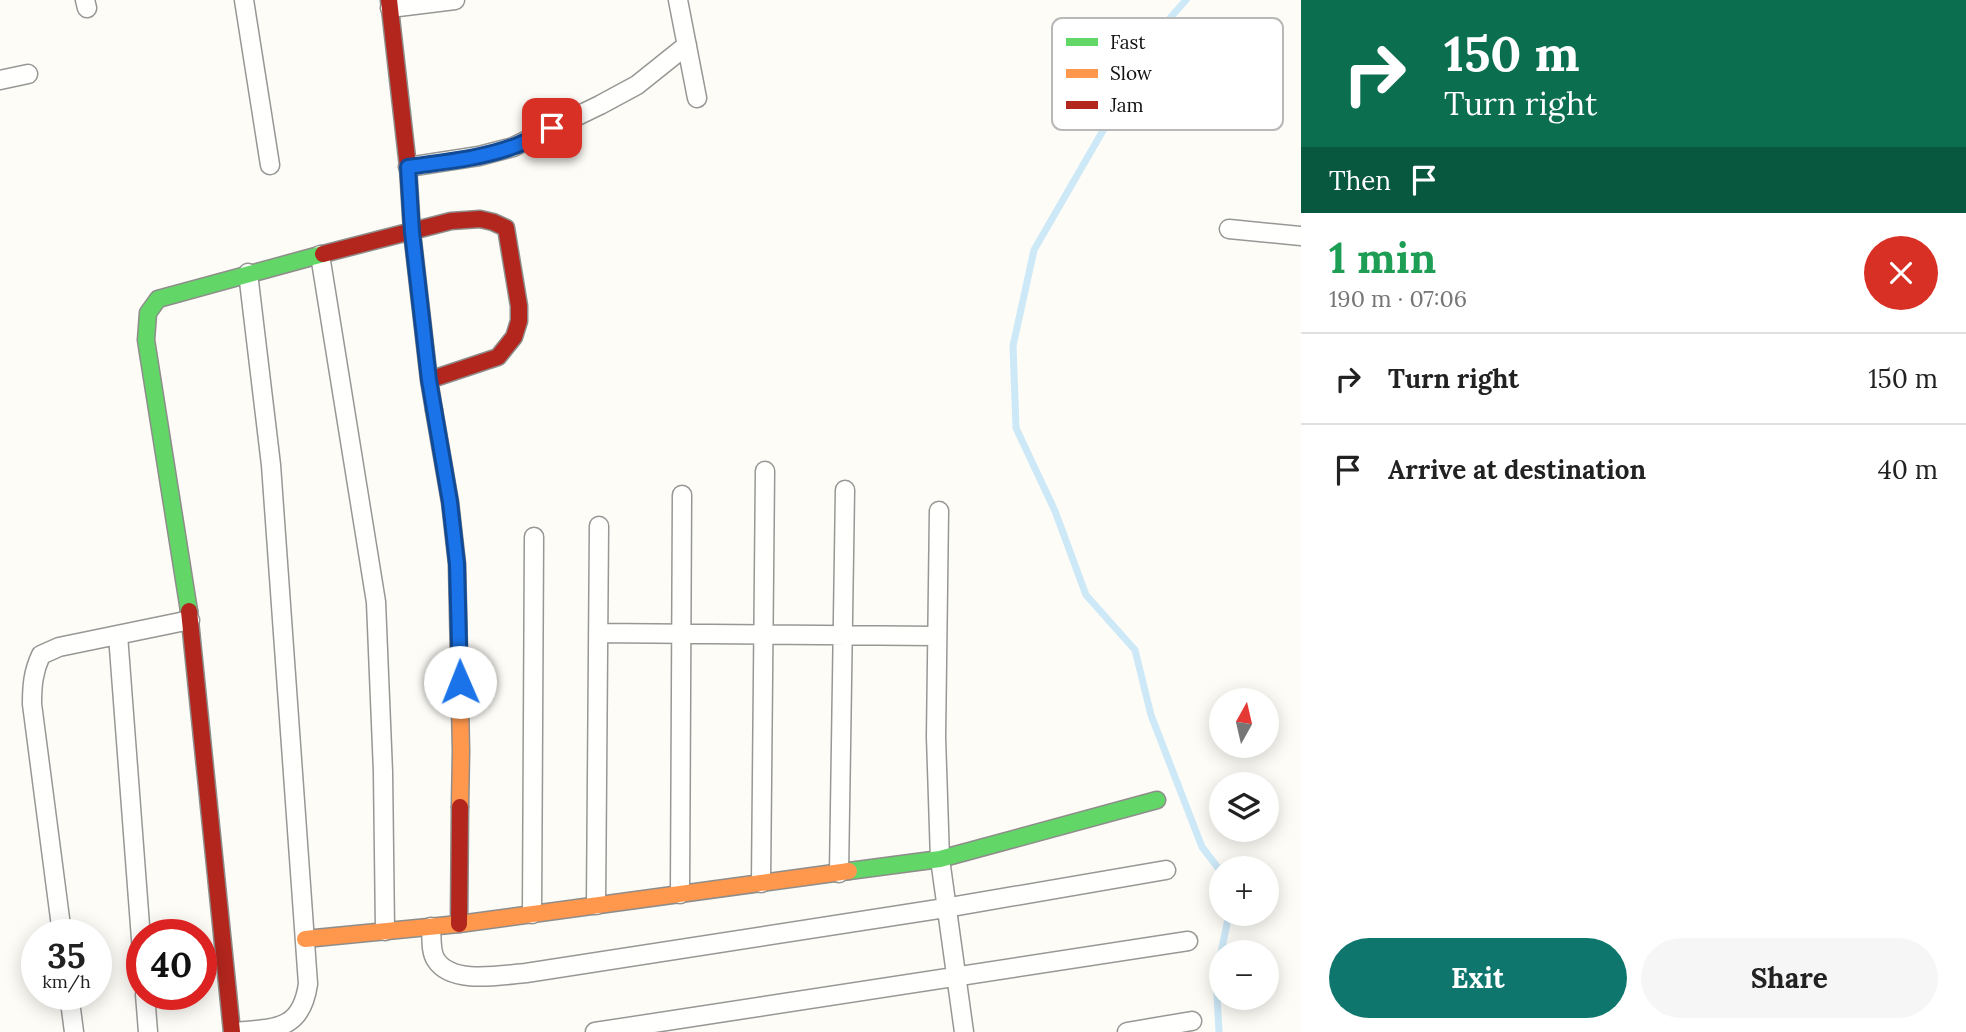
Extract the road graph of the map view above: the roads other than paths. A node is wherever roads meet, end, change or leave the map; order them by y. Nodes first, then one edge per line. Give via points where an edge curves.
1 (244, 0) edge
2 (455, 0) edge
3 (678, 0) edge
4 (389, 4) edge
5 (687, 45) junction
6 (28, 74) dead end
7 (0, 80) edge
8 (697, 98) dead end
9 (270, 166) dead end
10 (408, 167) junction
11 (1229, 229) dead end
12 (412, 232) junction
13 (1301, 236) edge
14 (320, 255) junction
15 (248, 273) junction
16 (429, 380) junction
17 (765, 471) dead end
18 (845, 490) dead end
19 (682, 495) dead end
20 (939, 511) dead end
21 (599, 526) dead end
22 (534, 537) dead end
23 (190, 620) junction
24 (598, 633) junction
25 (681, 634) junction
26 (764, 634) junction
27 (118, 635) junction
28 (843, 635) junction
29 (937, 636) junction
30 (1157, 800) dead end
31 (940, 859) junction
32 (1166, 870) dead end
33 (839, 873) junction
34 (761, 883) junction
35 (680, 894) junction
36 (596, 905) junction
37 (945, 908) junction
38 (532, 914) junction
39 (60, 919) edge
40 (140, 919) edge
41 (459, 924) junction
42 (431, 927) junction
43 (385, 931) junction
44 (305, 940) junction
45 (1188, 941) dead end
46 (956, 976) junction
47 (71, 1010) edge
48 (146, 1010) edge
49 (1192, 1021) dead end
50 (280, 1029) edge
51 (74, 1032) edge
52 (148, 1032) edge
53 (232, 1032) edge
54 (595, 1032) edge
55 (964, 1032) edge
56 (1127, 1032) edge

1 - 9 street
2 - 4 street
3 - 5 street
4 - 10 street
5 - 8 street
5 - 10 street via 637,85 513,147
6 - 7 street
10 - 12 street
11 - 13 street
12 - 14 street
12 - 16 street
12 - 16 street via 451,221 494,220 506,228 517,288 519,321 514,337 498,357
14 - 15 street
14 - 43 street via 376,602
15 - 23 street via 158,299 149,308 146,324
15 - 44 street via 271,465
16 - 41 street via 457,564
17 - 26 street
18 - 28 street
19 - 25 street
20 - 29 street
21 - 24 street
22 - 38 street
23 - 27 street
23 - 53 street
24 - 25 street
24 - 36 street
25 - 26 street
25 - 35 street
26 - 28 street
26 - 34 street
27 - 39 street via 58,648 41,655 35,669 32,704
27 - 40 street
28 - 29 street
28 - 33 street
29 - 31 street
30 - 31 street
31 - 33 street
31 - 37 street
32 - 37 street
33 - 34 street
34 - 35 street
35 - 36 street
36 - 38 street
37 - 42 street via 472,978 448,970 436,960
37 - 46 street
38 - 41 street
41 - 42 street
42 - 43 street
43 - 44 street
44 - 50 street via 306,1001
45 - 46 street
46 - 54 street
46 - 55 street
47 - 51 street
48 - 52 street
49 - 56 street
50 - 53 street

